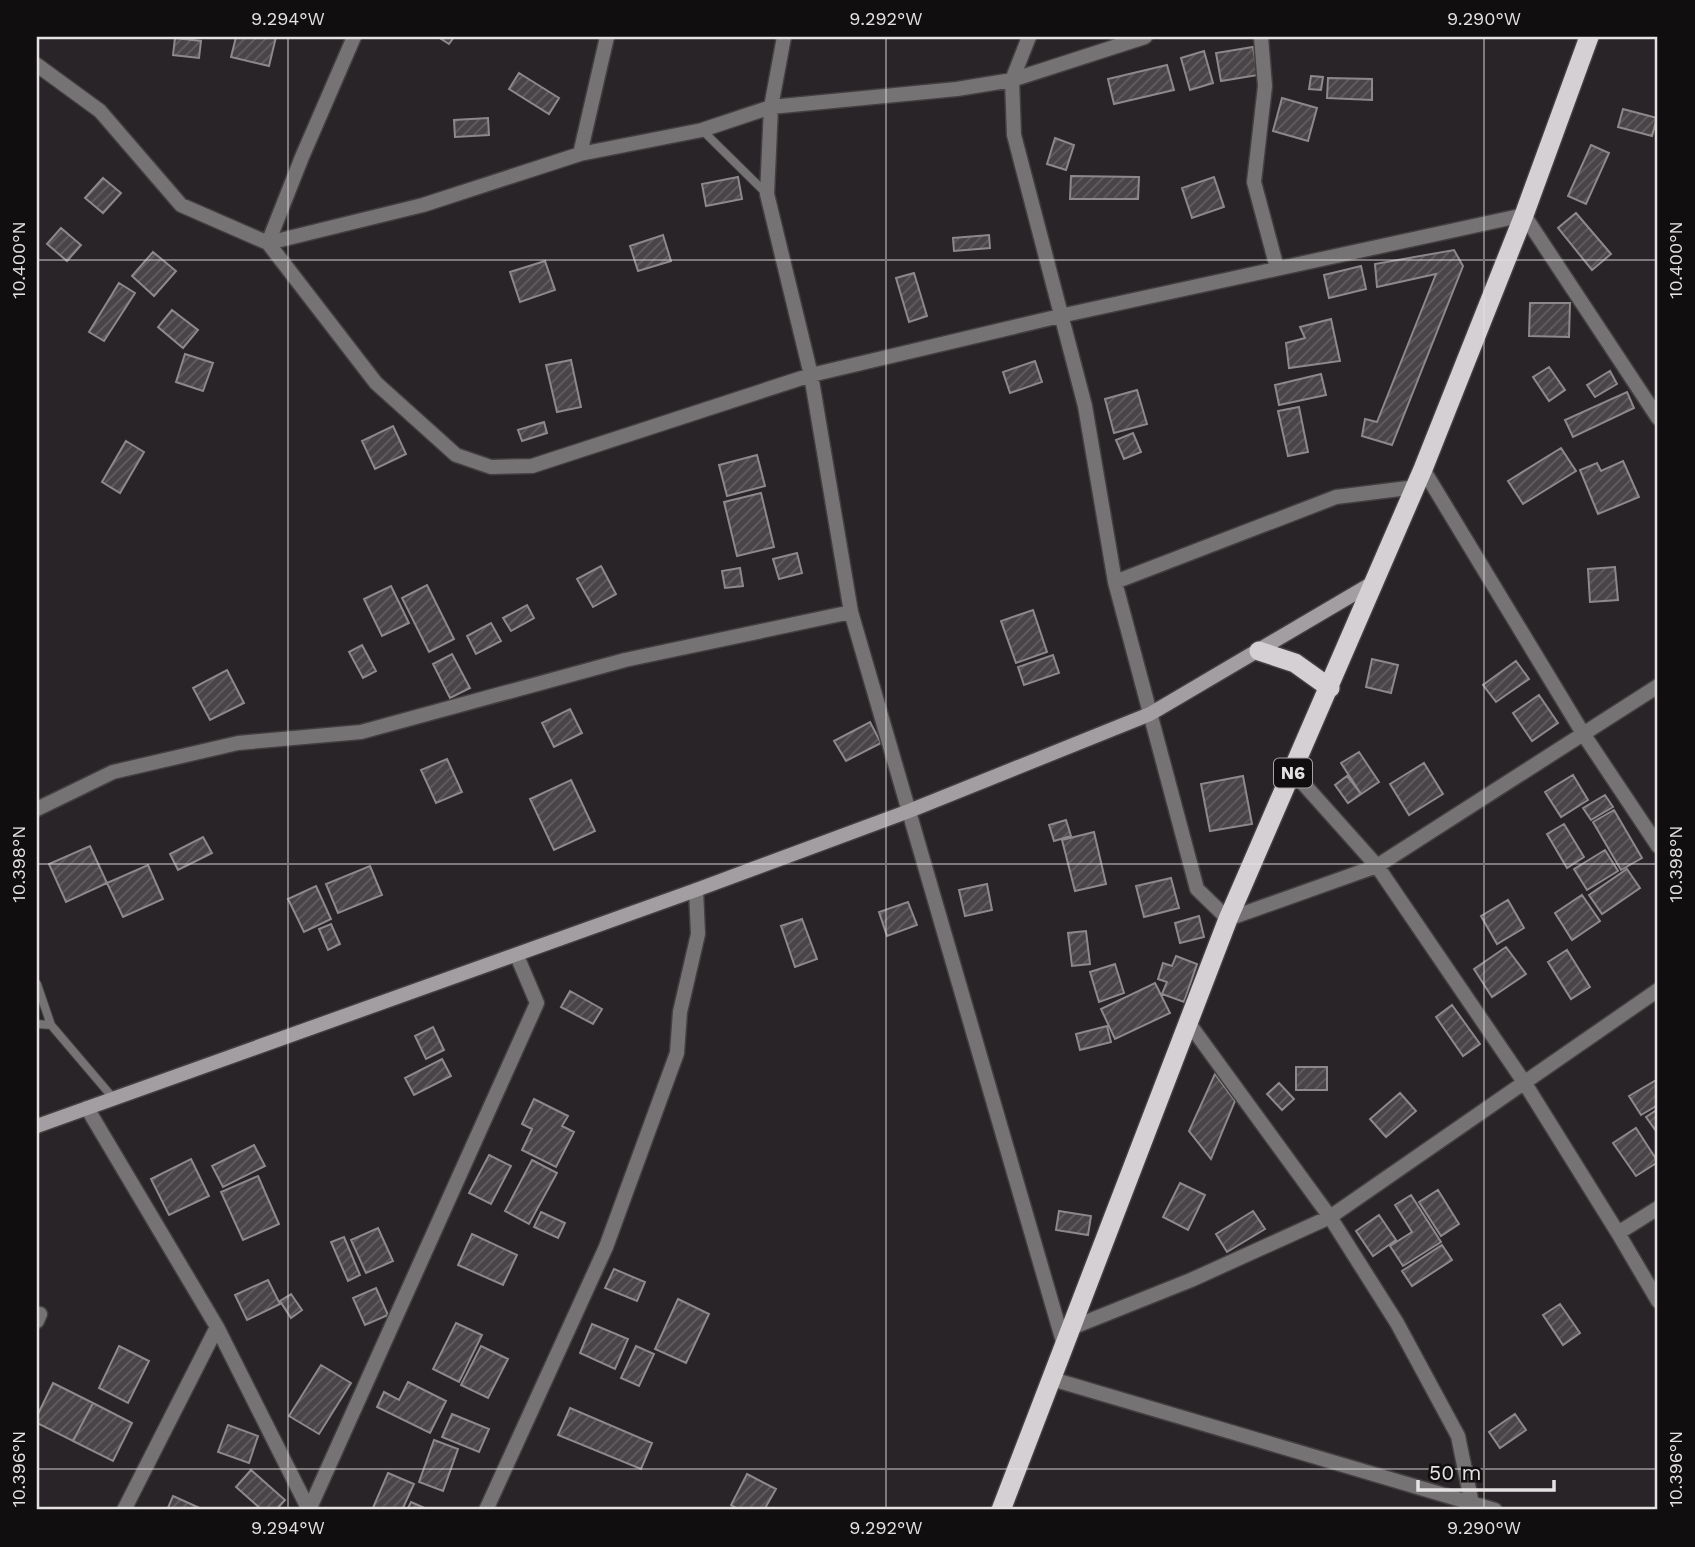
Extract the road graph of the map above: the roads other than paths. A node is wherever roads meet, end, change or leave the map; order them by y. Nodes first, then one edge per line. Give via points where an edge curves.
1 (354, 37) edge
2 (607, 37) edge
3 (784, 37) edge
4 (1029, 37) edge
5 (1145, 37) edge
6 (1261, 37) edge
7 (1589, 37) edge
8 (37, 65) edge
9 (1012, 80) junction
10 (771, 107) junction
11 (702, 130) junction
12 (580, 155) junction
13 (766, 194) junction
14 (1524, 215) junction
15 (268, 243) junction
16 (1277, 268) junction
17 (1060, 316) junction
18 (811, 375) junction
19 (1658, 418) edge
20 (1419, 478) junction
21 (1377, 580) junction
22 (1115, 582) junction
23 (851, 612) junction
24 (1259, 651) junction
25 (1658, 686) edge
26 (1330, 688) junction
27 (1150, 714) junction
28 (1584, 735) junction
29 (1293, 772) junction
30 (37, 809) edge
31 (909, 811) junction
32 (1658, 846) edge
33 (1377, 866) junction
34 (696, 890) junction
35 (1228, 919) junction
36 (517, 956) junction
37 (37, 984) edge
38 (1658, 990) edge
39 (1188, 1022) junction
40 (37, 1024) edge
41 (51, 1025) junction
42 (1524, 1082) junction
43 (114, 1099) junction
44 (87, 1108) junction
45 (37, 1126) edge
46 (1658, 1208) edge
47 (1330, 1217) junction
48 (1618, 1233) junction
49 (1658, 1301) edge
50 (217, 1326) junction
51 (1067, 1337) junction
52 (1052, 1379) junction
53 (1471, 1507) edge
54 (124, 1510) edge
55 (309, 1510) edge
56 (486, 1510) edge
57 (1001, 1510) edge
58 (1495, 1510) edge

1 - 15 street
2 - 12 street
3 - 10 street
4 - 9 street
5 - 9 street
6 - 16 street via 1265,86 1254,182
7 - 14 highway, N6
8 - 15 street via 100,111 181,205
9 - 10 street
9 - 17 street via 1014,135
10 - 11 street
10 - 13 street
11 - 12 street
11 - 13 lane
12 - 15 street via 423,205
13 - 18 street
14 - 16 street
14 - 19 street
14 - 20 highway, N6
15 - 18 street via 376,383 456,455 491,467 532,466
16 - 17 street
17 - 18 street
17 - 22 street via 1085,406
18 - 23 street
20 - 21 highway, N6
20 - 22 street via 1336,497
20 - 28 street
21 - 24 main road
21 - 26 highway, N6
22 - 27 street
23 - 30 street via 625,660 361,732 238,743 113,772
23 - 31 street
24 - 26 highway via 1295,663
24 - 27 main road
25 - 28 street
26 - 29 highway, N6
27 - 31 main road
27 - 35 street via 1197,889
28 - 32 street
28 - 33 street
29 - 33 street
29 - 35 highway, N6
31 - 34 main road
31 - 51 street
33 - 35 street
33 - 42 street
34 - 36 main road
34 - 56 street via 698,934 680,1012 677,1054 610,1237
35 - 39 highway, N6
36 - 43 main road
36 - 55 street via 537,1003
37 - 41 lane
38 - 42 street
39 - 47 street
39 - 51 highway, N6
40 - 41 lane
41 - 43 lane
42 - 47 street
42 - 48 street
43 - 44 main road
44 - 45 main road
44 - 50 street
46 - 48 street
47 - 51 street
47 - 53 street via 1397,1323 1458,1436
48 - 49 street
50 - 54 street
50 - 55 street
51 - 52 highway, N6
52 - 53 street
52 - 57 highway, N6
53 - 58 street

